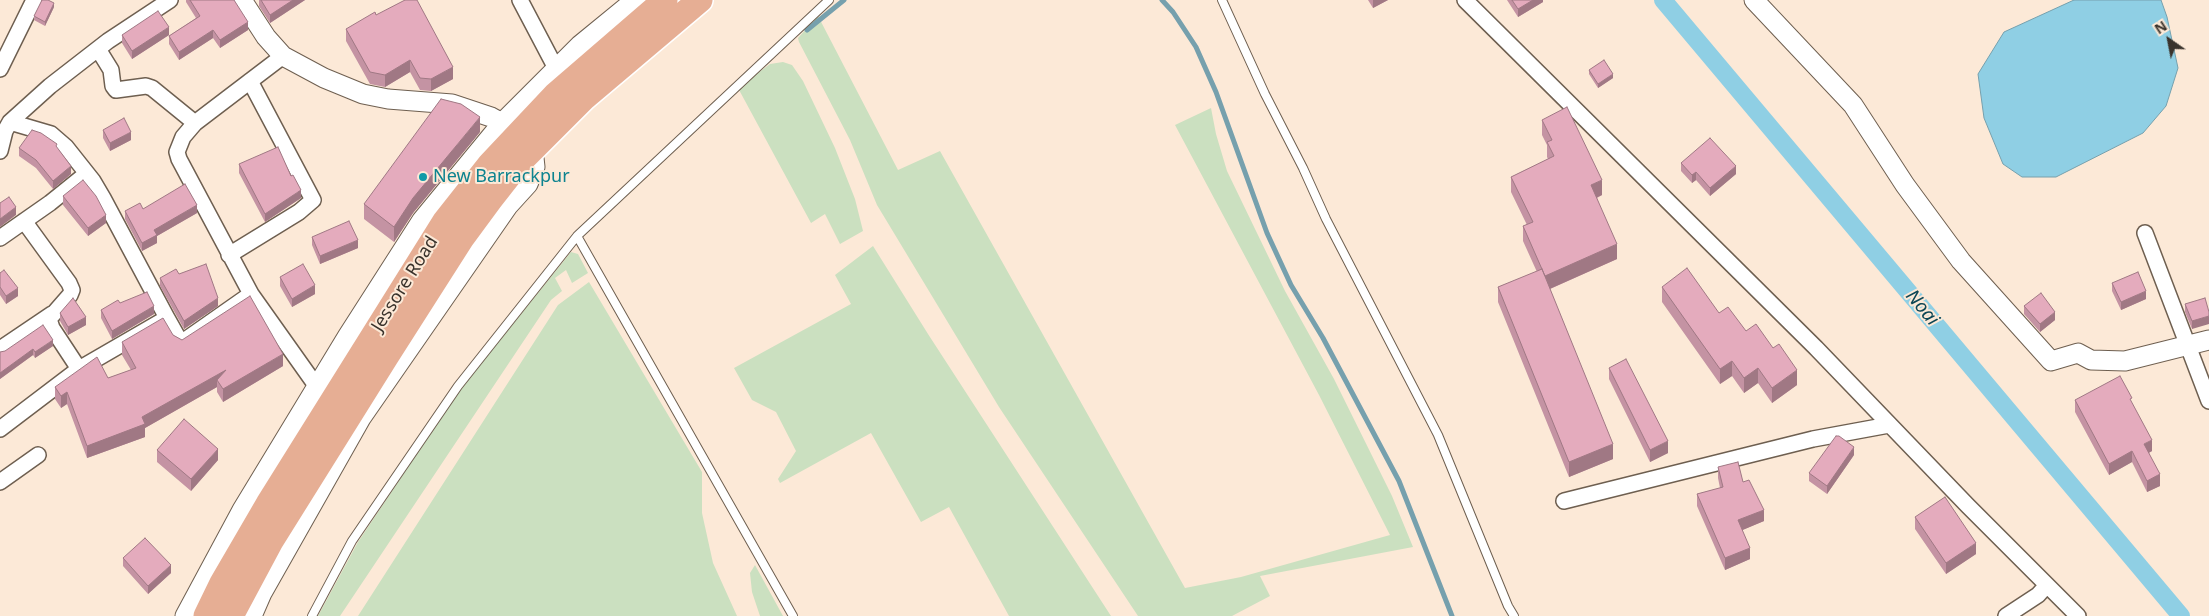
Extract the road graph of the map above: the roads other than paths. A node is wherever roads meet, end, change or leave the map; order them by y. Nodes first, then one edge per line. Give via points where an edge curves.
1 (34, 0) edge
2 (170, 0) edge
3 (242, 0) edge
4 (520, 0) edge
5 (635, 0) edge
6 (665, 0) edge
7 (700, 0) edge
8 (828, 0) edge
9 (1222, 0) edge
10 (1465, 0) edge
11 (1754, 0) edge
12 (98, 49) junction
13 (283, 56) junction
14 (0, 68) edge
15 (560, 77) junction
16 (250, 81) junction
17 (10, 122) junction
18 (196, 123) junction
19 (502, 123) junction
20 (533, 149) junction
21 (0, 152) edge
22 (86, 174) junction
23 (24, 221) junction
24 (2145, 233) dead end
25 (577, 236) junction
26 (0, 238) edge
27 (229, 255) junction
28 (251, 294) junction
29 (52, 314) junction
30 (167, 318) junction
31 (2209, 340) edge
32 (2189, 345) junction
33 (0, 349) edge
34 (79, 369) junction
35 (317, 387) junction
36 (2209, 400) edge
37 (1890, 425) junction
38 (0, 428) edge
39 (38, 455) dead end
40 (0, 482) edge
41 (1564, 501) dead end
42 (2048, 585) junction
43 (185, 616) edge
44 (206, 616) edge
45 (231, 616) edge
46 (252, 616) edge
47 (312, 616) edge
48 (793, 616) edge
49 (1514, 616) edge
50 (2006, 616) edge
51 (2078, 616) edge

1 - 14 street
2 - 12 street
3 - 13 street
4 - 15 street
5 - 15 street via 580,45
6 - 15 highway, Jessore Road
7 - 20 highway via 584,98
8 - 25 lane
9 - 49 lane via 1326,219 1438,435
10 - 37 street
11 - 32 street via 1853,104 1905,185 1961,261 2051,360 2078,353 2091,360 2125,361
12 - 17 street
12 - 18 street via 111,70 116,90 152,88
13 - 16 street
13 - 19 street via 363,94 452,104
15 - 19 street
15 - 44 highway, Jessore Road via 445,221 268,504
16 - 18 street
16 - 27 street via 313,200
17 - 21 street
17 - 22 street via 51,134 66,147
18 - 27 street via 183,137 177,152 178,159
19 - 35 street via 422,220
20 - 45 highway via 462,238 271,541
20 - 46 street via 535,167 528,184 508,206 361,418
22 - 23 street
22 - 30 street via 103,198
23 - 26 street
23 - 29 street via 72,290
24 - 32 street
25 - 47 lane via 458,386 352,541
25 - 48 lane
27 - 28 street
28 - 30 street via 181,343
28 - 35 street
29 - 33 street
29 - 34 street via 49,319 52,328
30 - 34 street
31 - 32 street
32 - 36 street
34 - 38 street
35 - 43 street via 242,510
37 - 41 street via 1813,439
37 - 42 street
39 - 40 street
42 - 50 street
42 - 51 street

